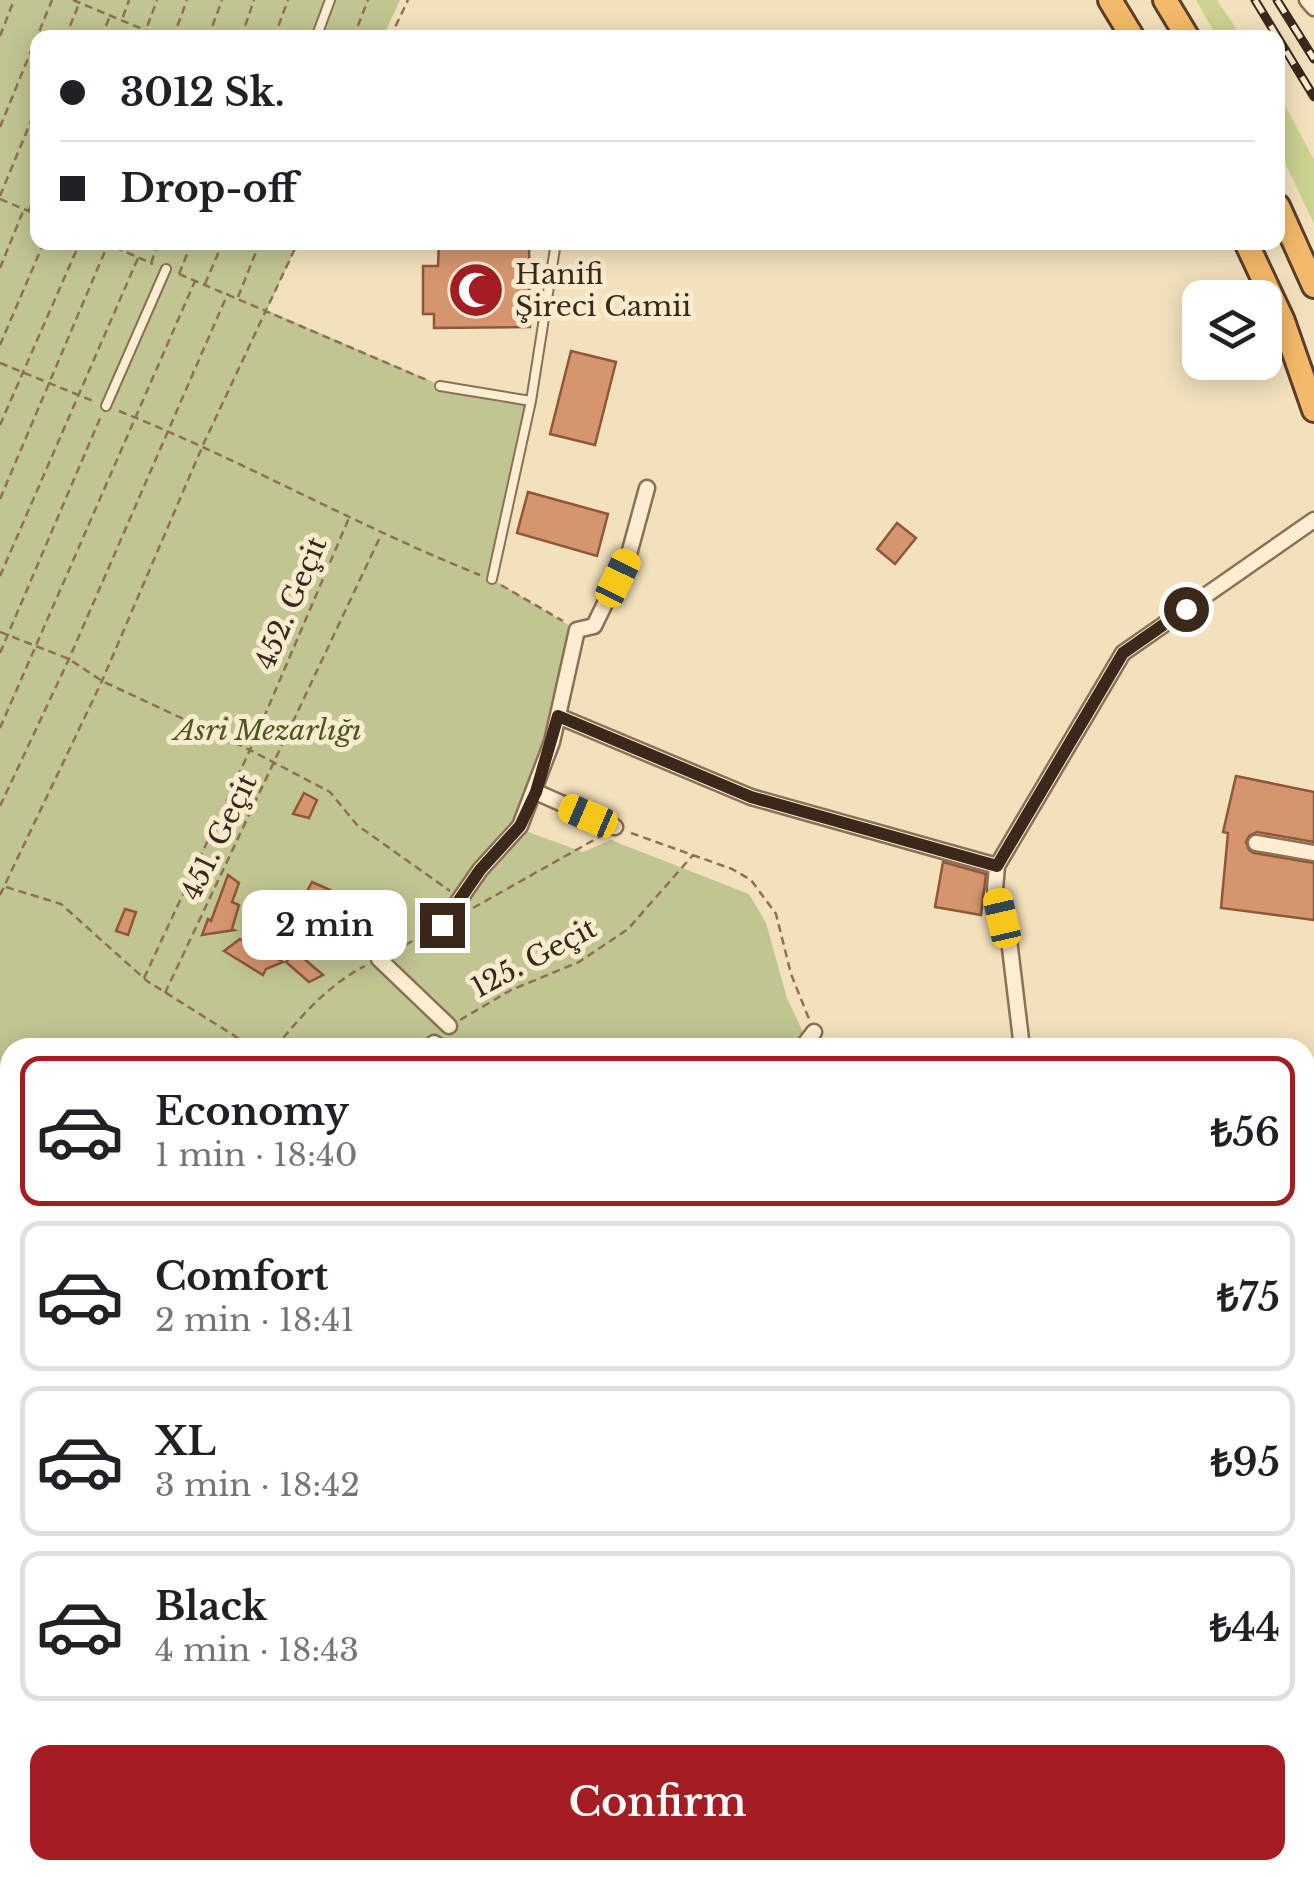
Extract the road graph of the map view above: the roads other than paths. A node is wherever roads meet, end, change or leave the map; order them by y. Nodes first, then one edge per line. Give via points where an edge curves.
1 (330, 0) edge
2 (1110, 0) edge
3 (1165, 0) edge
4 (1307, 0) edge
5 (1314, 8) edge
6 (319, 30) edge
7 (1128, 30) edge
8 (1183, 30) edge
9 (1285, 222) edge
10 (555, 250) edge
11 (1250, 250) edge
12 (166, 269) road end
13 (1314, 286) edge
14 (440, 386) road end
15 (530, 401) junction
16 (106, 406) road end
17 (1314, 410) edge
18 (647, 488) dead end
19 (1314, 520) edge
20 (492, 580) road end
21 (558, 716) junction
22 (536, 792) junction
23 (615, 827) road end
24 (1256, 843) dead end
25 (1314, 853) edge
26 (997, 866) junction
27 (442, 925) road end
28 (379, 959) road end
29 (449, 1026) road end
30 (814, 1032) road end
31 (810, 1038) edge
32 (1021, 1038) edge

1 - 6 lane
2 - 7 highway
3 - 8 highway
4 - 5 street
9 - 13 highway
10 - 15 lane
11 - 17 highway
12 - 16 lane
14 - 15 lane
15 - 20 lane
18 - 21 street via 629,554 594,626 577,630
19 - 26 street via 1123,653
21 - 22 street
21 - 26 street via 751,797
22 - 23 street
22 - 27 street via 520,826
24 - 25 street
26 - 32 street via 995,890 1008,931
28 - 29 street
30 - 31 street

